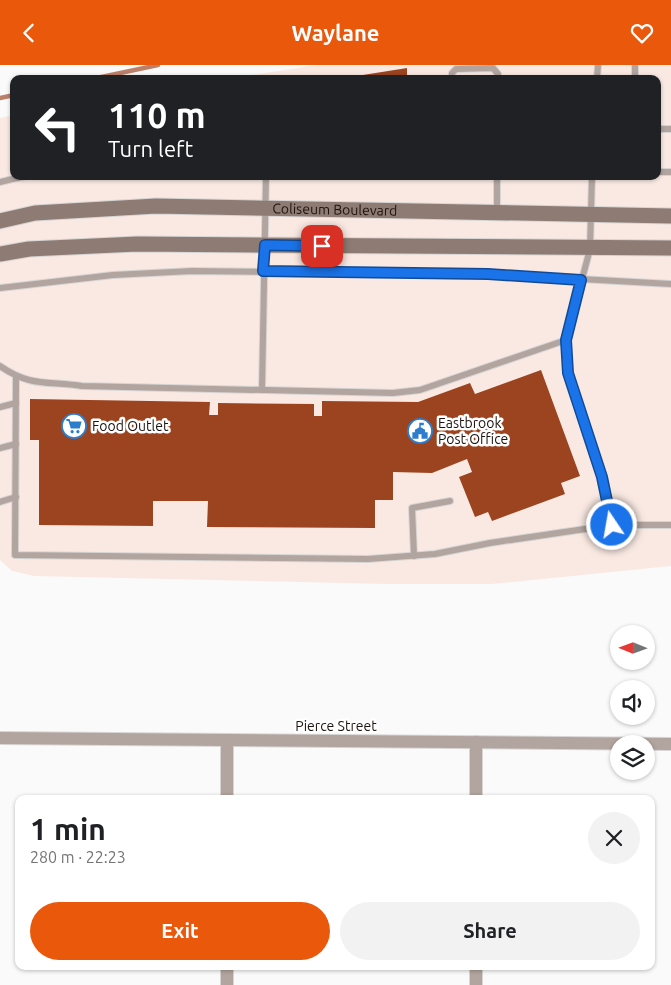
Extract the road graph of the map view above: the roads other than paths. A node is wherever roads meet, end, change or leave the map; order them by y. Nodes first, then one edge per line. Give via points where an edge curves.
1 (452, 75) edge
2 (498, 75) edge
3 (266, 180) edge
4 (497, 180) edge
5 (592, 180) edge
6 (266, 208) junction
7 (498, 213) junction
8 (590, 214) junction
9 (671, 216) edge
10 (0, 221) edge
11 (265, 245) junction
12 (671, 248) edge
13 (590, 249) junction
14 (0, 254) edge
15 (263, 271) junction
16 (581, 280) junction
17 (671, 283) edge
18 (0, 288) edge
19 (566, 340) junction
20 (0, 366) edge
21 (16, 377) junction
22 (262, 390) junction
23 (16, 403) junction
24 (0, 407) edge
25 (16, 444) junction
26 (0, 448) edge
27 (16, 497) junction
28 (450, 501) dead end
29 (0, 502) edge
30 (612, 525) junction
31 (671, 525) edge
32 (414, 556) junction
33 (0, 738) edge
34 (227, 740) junction
35 (476, 742) junction
36 (671, 744) edge
37 (227, 795) edge
38 (476, 795) edge
39 (227, 970) edge
40 (476, 970) edge
41 (227, 985) edge
42 (476, 985) edge

1 - 2 lane via 456,69 493,68
3 - 6 lane
4 - 7 lane
5 - 8 lane
6 - 7 main road, Coliseum Boulevard
6 - 10 main road, Coliseum Boulevard via 156,206 34,213
6 - 11 lane
7 - 8 main road, Coliseum Boulevard
8 - 9 main road, Coliseum Boulevard
8 - 13 lane
11 - 13 main road
11 - 14 main road via 137,244 29,249
11 - 15 lane
12 - 13 main road
13 - 16 lane
15 - 16 lane via 488,274
15 - 18 lane via 123,275
15 - 22 lane
16 - 17 lane
16 - 19 lane
19 - 22 lane via 420,390 393,393
19 - 30 lane via 568,373 602,477
20 - 21 lane
21 - 22 lane via 37,383 82,386
21 - 23 lane
23 - 24 lane
23 - 25 lane
25 - 26 lane
25 - 27 lane
27 - 29 lane
27 - 32 lane via 15,555 258,559
28 - 32 lane via 412,508
30 - 31 lane
30 - 32 lane
33 - 34 street, Pierce Street
34 - 35 street, Pierce Street
34 - 37 street
35 - 36 street, Pierce Street
35 - 38 street
39 - 41 street
40 - 42 street

